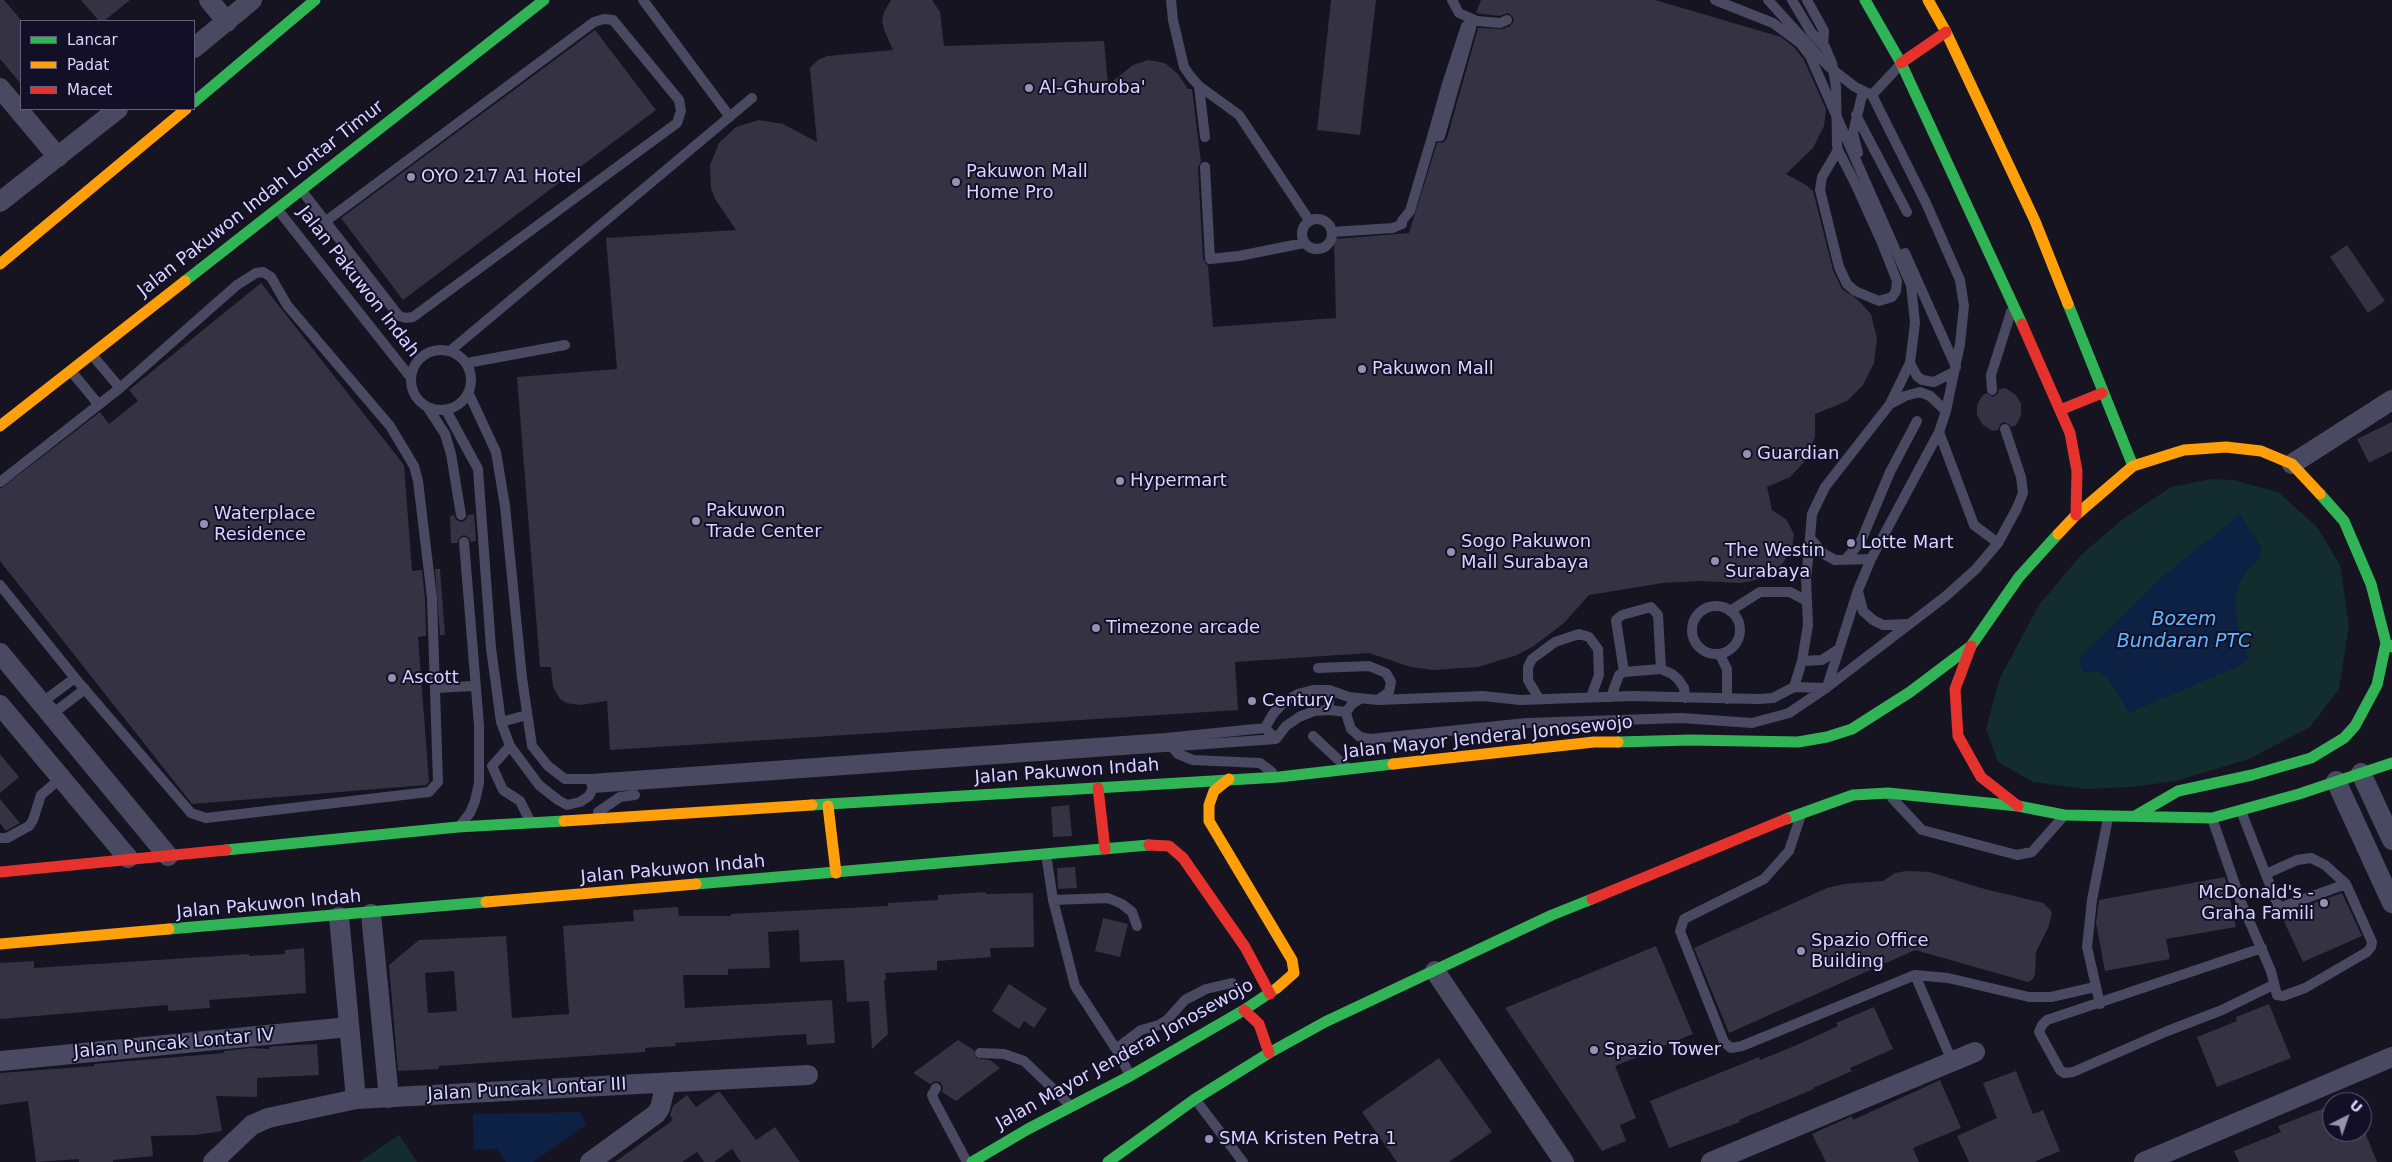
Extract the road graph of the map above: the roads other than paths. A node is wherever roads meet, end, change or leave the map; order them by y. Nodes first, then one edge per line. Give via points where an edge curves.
1 (209, 0) edge
2 (252, 0) edge
3 (316, 0) edge
4 (544, 0) edge
5 (643, 0) edge
6 (1171, 0) edge
7 (1452, 0) edge
8 (1715, 0) edge
9 (1768, 0) edge
10 (1792, 0) edge
11 (1807, 0) edge
12 (1865, 0) edge
13 (1928, 0) edge
14 (1507, 20) dead end
15 (227, 22) junction
16 (1466, 26) dead end
17 (1946, 32) junction
18 (1824, 45) junction
19 (195, 47) edge
20 (1901, 63) junction
21 (1199, 86) junction
22 (0, 88) edge
23 (1867, 93) junction
24 (752, 98) dead end
25 (195, 101) edge
26 (117, 110) edge
27 (185, 110) edge
28 (1856, 115) junction
29 (730, 117) junction
30 (1205, 137) dead end
31 (1837, 148) junction
32 (58, 157) junction
33 (1205, 167) dead end
34 (302, 190) junction
35 (0, 202) edge
36 (277, 209) junction
37 (1907, 212) dead end
38 (1310, 220) junction
39 (326, 221) junction
40 (1332, 232) junction
41 (1304, 243) junction
42 (0, 264) edge
43 (2014, 305) junction
44 (565, 345) dead end
45 (450, 351) junction
46 (92, 354) junction
47 (467, 363) junction
48 (1910, 363) junction
49 (1955, 370) junction
50 (71, 371) junction
51 (411, 378) junction
52 (120, 388) junction
53 (1992, 390) dead end
54 (2102, 392) junction
55 (469, 394) junction
56 (2392, 400) edge
57 (1890, 404) junction
58 (99, 405) junction
59 (428, 408) junction
60 (446, 410) junction
61 (2060, 410) junction
62 (1946, 411) junction
63 (1917, 421) dead end
64 (0, 426) edge
65 (2005, 429) dead end
66 (1939, 432) junction
67 (2292, 464) junction
68 (2133, 466) junction
69 (0, 482) edge
70 (460, 515) dead end
71 (2076, 515) junction
72 (1810, 538) junction
73 (464, 542) dead end
74 (1998, 542) junction
75 (1846, 559) junction
76 (1871, 559) junction
77 (0, 584) edge
78 (1858, 590) junction
79 (1807, 601) junction
80 (1730, 612) junction
81 (1907, 624) junction
82 (2389, 645) edge
83 (1971, 646) junction
84 (1839, 648) junction
85 (0, 654) edge
86 (1720, 655) junction
87 (1802, 661) junction
88 (1318, 668) dead end
89 (1661, 669) junction
90 (1624, 672) junction
91 (75, 678) junction
92 (474, 686) junction
93 (1794, 687) junction
94 (435, 688) junction
95 (1826, 688) junction
96 (85, 689) junction
97 (1329, 690) junction
98 (1591, 697) junction
99 (1611, 697) junction
100 (1360, 698) junction
101 (1686, 698) junction
102 (1726, 698) junction
103 (1378, 700) junction
104 (1539, 700) junction
105 (0, 705) edge
106 (46, 709) junction
107 (1329, 710) junction
108 (1346, 712) junction
109 (527, 715) junction
110 (501, 722) junction
111 (1265, 728) junction
112 (1313, 736) dead end
113 (1276, 738) junction
114 (510, 746) junction
115 (1173, 748) junction
116 (2392, 763) edge
117 (1349, 769) junction
118 (2362, 772) junction
119 (1279, 777) junction
120 (61, 778) junction
121 (1229, 779) junction
122 (2336, 781) junction
123 (592, 784) junction
124 (1098, 788) junction
125 (1888, 793) junction
126 (635, 795) dead end
127 (828, 806) junction
128 (2018, 806) junction
129 (2241, 812) junction
130 (1802, 813) junction
131 (2064, 815) junction
132 (2108, 816) junction
133 (2133, 817) junction
134 (2212, 818) junction
135 (591, 820) junction
136 (531, 824) junction
137 (458, 827) junction
138 (0, 838) edge
139 (2392, 840) edge
140 (1105, 849) junction
141 (1046, 854) junction
142 (168, 856) junction
143 (128, 858) junction
144 (0, 872) edge
145 (836, 873) junction
146 (2266, 874) junction
147 (2346, 884) junction
148 (1053, 900) junction
149 (2392, 903) edge
150 (371, 914) junction
151 (339, 917) junction
152 (1137, 926) dead end
153 (0, 944) edge
154 (2262, 948) junction
155 (1435, 970) junction
156 (1915, 975) junction
157 (1232, 983) dead end
158 (2274, 985) junction
159 (2094, 987) junction
160 (1270, 994) junction
161 (2100, 1004) junction
162 (1244, 1010) junction
163 (349, 1027) junction
164 (1116, 1048) junction
165 (1975, 1052) dead end
166 (980, 1053) dead end
167 (1269, 1053) junction
168 (2392, 1057) edge
169 (0, 1061) edge
170 (1952, 1061) junction
171 (808, 1075) dead end
172 (1130, 1076) junction
173 (666, 1083) junction
174 (936, 1088) dead end
175 (389, 1098) junction
176 (356, 1099) junction
177 (1196, 1099) junction
178 (1072, 1107) junction
179 (213, 1162) edge
180 (590, 1162) edge
181 (967, 1162) edge
182 (972, 1162) edge
183 (1108, 1162) edge
184 (1242, 1162) edge
185 (1564, 1162) edge
186 (1711, 1162) edge
187 (2144, 1162) edge

1 - 15 street
2 - 15 street
3 - 25 street
4 - 34 street, Jalan Pakuwon Indah Lontar Timur
5 - 29 lane
6 - 21 lane via 1184,67
7 - 14 lane via 1460,13 1477,21 1500,23
8 - 48 lane via 1773,23 1800,43 1810,56 1911,285 1915,323
9 - 23 lane via 1828,66
10 - 18 lane
11 - 18 lane via 1824,31
12 - 20 street
13 - 17 street
15 - 19 street
16 - 40 lane via 1410,211 1402,221 1392,226
17 - 20 street
17 - 54 street via 2035,221
18 - 31 lane, bridge via 1832,62 1836,87
20 - 23 lane
20 - 43 street
21 - 30 lane
21 - 38 lane via 1239,115
22 - 32 street
23 - 28 lane
23 - 49 lane via 1926,202 1960,280 1964,306
24 - 29 lane
26 - 32 street
27 - 42 street
28 - 37 lane
28 - 49 lane via 1854,144
29 - 45 lane
31 - 31 lane via 1897,282 1892,297 1879,301 1855,291 1847,284 1839,266 1820,190 1822,177
32 - 35 street
33 - 41 lane via 1210,259
34 - 36 street, Jalan Pakuwon Indah Lontar Timur
34 - 39 lane
36 - 46 street, Jalan Pakuwon Indah Lontar Timur
36 - 51 lane, Jalan Pakuwon Indah
38 - 40 lane via 1327,222
38 - 41 lane via 1303,226 1301,235
39 - 39 lane via 594,22 613,20 679,100 681,111 677,123 413,317 399,316
40 - 41 lane via 1327,246 1319,250
43 - 53 lane via 1993,368
43 - 61 street
44 - 47 lane
45 - 47 lane
45 - 51 lane via 430,352 422,357 414,366
46 - 50 street, Jalan Pakuwon Indah Lontar Timur
46 - 52 lane
47 - 55 lane via 472,384
48 - 49 lane via 1917,376 1929,382 1940,380
48 - 57 lane
49 - 62 lane
50 - 58 lane
50 - 64 street, Jalan Pakuwon Indah Lontar Timur
51 - 59 lane via 415,395
52 - 58 lane
52 - 94 lane via 237,285 256,272 271,277 287,305 390,426 414,466 432,598
54 - 61 street
54 - 68 street
55 - 60 lane via 459,405
55 - 109 lane via 496,452 505,506
56 - 67 street
57 - 62 lane via 1920,392 1930,396
57 - 72 lane via 1825,487 1812,514
58 - 69 lane
59 - 60 lane
59 - 70 lane via 445,434 451,454
60 - 110 lane via 478,469 491,648
61 - 71 street via 2070,433 2077,471
62 - 66 lane
63 - 75 lane via 1890,472 1862,540
65 - 74 lane via 2023,493
66 - 74 lane via 1974,525
66 - 76 lane
67 - 68 street, Jalan Mayor Jenderal Jonosewojo via 2260,452 2226,447 2184,450
67 - 82 street, Jalan Mayor Jenderal Jonosewojo via 2344,521 2371,584
68 - 71 street, Jalan Mayor Jenderal Jonosewojo
71 - 83 street, Jalan Mayor Jenderal Jonosewojo via 2019,577
72 - 75 lane via 1824,554 1835,560
72 - 79 lane
73 - 92 lane
74 - 81 lane via 1976,569
75 - 76 lane
76 - 78 lane
77 - 91 lane
78 - 81 lane via 1863,611 1873,620 1883,625
78 - 84 lane
79 - 80 lane via 1790,592 1760,592
79 - 87 lane via 1808,625
80 - 86 lane via 1736,618 1739,636 1728,652
80 - 86 lane via 1721,607 1712,608 1696,616 1692,623 1695,642 1710,654
81 - 95 lane
82 - 133 street via 2377,685 2355,726 2328,749 2311,758 2252,775 2178,791
83 - 117 street, Jalan Mayor Jenderal Jonosewojo via 1910,692 1852,729 1798,742 1594,742
83 - 128 street via 1955,689 1958,736 1980,777
84 - 87 lane via 1822,660
84 - 95 lane
85 - 106 street
86 - 102 lane via 1727,669
87 - 93 lane
88 - 103 lane via 1369,666 1386,672 1391,682 1389,692
89 - 90 lane
89 - 90 lane via 1658,615 1651,607 1622,615 1616,620
89 - 101 lane via 1678,679
90 - 99 lane via 1619,675
91 - 96 lane
91 - 106 lane
92 - 94 lane
92 - 137 lane via 479,725 479,784 470,813
93 - 95 lane
93 - 102 lane via 1773,698
94 - 96 lane via 438,782 430,792 206,818 191,813 171,793
95 - 108 lane via 1789,713 1752,723 1681,718 1527,723 1370,739 1360,737 1351,729
96 - 106 lane
97 - 100 lane
97 - 107 lane
97 - 111 lane via 1298,694 1284,702
98 - 99 lane
98 - 104 lane
98 - 104 lane via 1599,675 1598,649 1589,637 1580,634 1555,642 1532,659 1528,680
99 - 101 lane
100 - 103 lane
100 - 108 lane
101 - 102 lane
103 - 104 lane via 1483,696
105 - 120 street
106 - 142 street
107 - 108 lane
107 - 113 lane via 1299,717
109 - 110 lane
109 - 123 lane via 532,746 548,766 566,779
110 - 114 lane
111 - 113 lane
111 - 123 lane
112 - 117 lane
113 - 115 lane
114 - 123 lane via 539,785 567,806 589,796
114 - 136 lane via 492,766 503,790 520,802
115 - 119 lane via 1178,754 1193,760 1260,763
115 - 123 lane
116 - 118 street
117 - 119 street, Jalan Mayor Jenderal Jonosewojo
118 - 122 street
118 - 139 street
119 - 121 street, Jalan Mayor Jenderal Jonosewojo
120 - 138 lane via 41,795 29,826 7,838
120 - 143 street
121 - 124 street, Jalan Pakuwon Indah
121 - 160 street, Jalan Mayor Jenderal Jonosewojo via 1214,792 1208,805 1209,821 1295,968 1290,977
122 - 129 street
122 - 149 street
124 - 127 street, Jalan Pakuwon Indah
124 - 140 street
125 - 128 street
125 - 130 street via 1853,795
125 - 131 lane via 1922,830 2017,855 2032,852
126 - 135 lane via 610,803
127 - 135 street, Jalan Pakuwon Indah
127 - 145 street
128 - 131 street
129 - 134 street
129 - 146 lane
130 - 155 street via 1552,915
130 - 156 lane via 1789,851 1764,879 1684,919 1680,931 1724,1042 1731,1048 1742,1046
131 - 132 street
132 - 133 street
132 - 159 lane via 2092,900 2087,947
133 - 134 street
134 - 154 lane via 2241,902
135 - 136 street, Jalan Pakuwon Indah
136 - 137 street, Jalan Pakuwon Indah
137 - 142 street, Jalan Pakuwon Indah
140 - 141 street, Jalan Pakuwon Indah
140 - 160 street, Jalan Pakuwon Indah via 1158,844 1169,846 1183,858 1245,947
141 - 145 street, Jalan Pakuwon Indah
141 - 148 lane
142 - 143 street, Jalan Pakuwon Indah
143 - 144 street, Jalan Pakuwon Indah
145 - 150 street, Jalan Pakuwon Indah
146 - 147 lane via 2297,860 2311,858 2325,865
146 - 147 lane via 2279,908
147 - 158 lane via 2372,942 2371,947 2305,988 2283,996 2277,995
148 - 152 lane via 1108,898 1132,912
148 - 164 lane via 1074,986
150 - 151 street, Jalan Pakuwon Indah
150 - 175 street
151 - 153 street, Jalan Pakuwon Indah
151 - 163 street
154 - 158 lane
154 - 161 lane
155 - 167 street via 1325,1022
155 - 185 street
156 - 159 lane via 1948,978 2029,997 2052,998
156 - 170 lane
157 - 164 lane via 1185,1000 1160,1025 1141,1030
158 - 161 lane via 2222,1010 2064,1073 2039,1032 2042,1025 2047,1020
159 - 161 lane
160 - 162 street, Jalan Mayor Jenderal Jonosewojo
162 - 167 street via 1259,1024
162 - 172 street, Jalan Mayor Jenderal Jonosewojo
163 - 169 street, Jalan Puncak Lontar IV
163 - 176 street
164 - 172 lane
165 - 170 street
166 - 178 lane via 1004,1054 1024,1061
167 - 177 street
168 - 187 street
170 - 186 street
171 - 173 street, Jalan Puncak Lontar III
172 - 178 street, Jalan Mayor Jenderal Jonosewojo
173 - 175 street, Jalan Puncak Lontar III
173 - 180 street via 656,1114
174 - 181 lane via 932,1095 934,1100
175 - 176 street, Jalan Puncak Lontar III
176 - 179 street, Jalan Puncak Lontar III via 268,1118 252,1125
177 - 183 street
177 - 184 lane
178 - 182 street, Jalan Mayor Jenderal Jonosewojo

